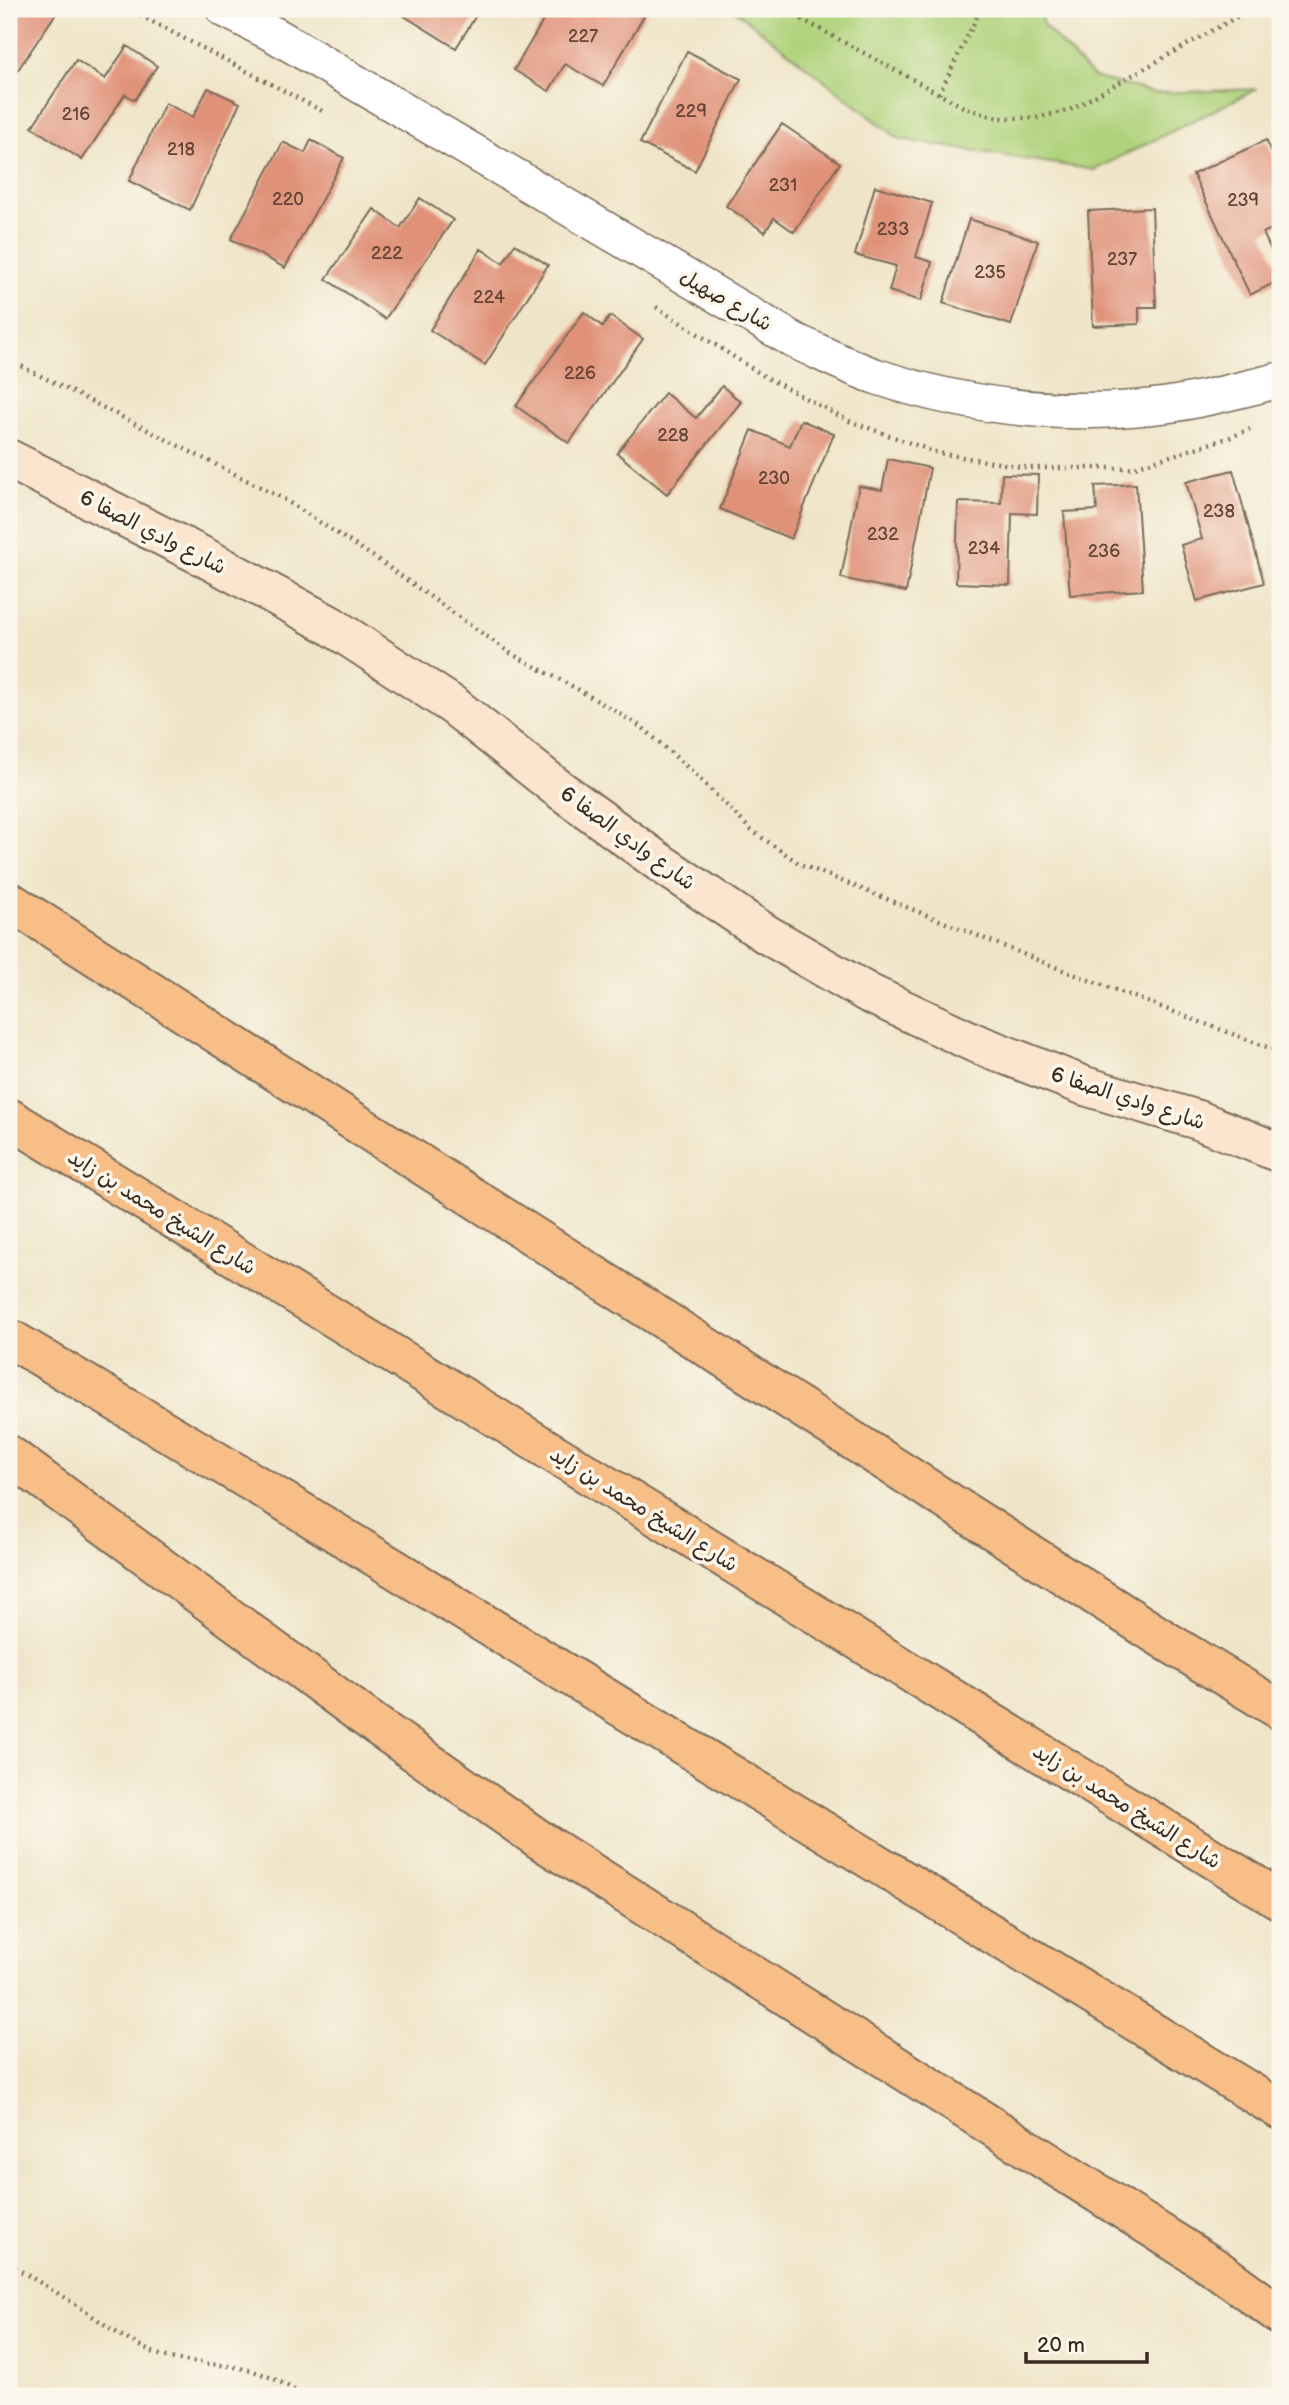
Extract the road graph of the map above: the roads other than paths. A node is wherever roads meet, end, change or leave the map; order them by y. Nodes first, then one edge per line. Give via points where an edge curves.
1 (224, 9) edge
2 (282, 22) edge
3 (1280, 380) edge
4 (9, 459) edge
5 (9, 901) edge
6 (9, 1118) edge
7 (1280, 1153) edge
8 (9, 1338) edge
9 (9, 1455) edge
10 (1168, 1642) junction
11 (1280, 1684) edge
12 (1280, 1710) edge
13 (1280, 1900) edge
14 (1280, 2110) edge
15 (1217, 2269) junction
16 (1280, 2301) edge
17 (1280, 2315) edge

1 - 2 street, شارع صهيل
2 - 3 street, شارع صهيل via 795,341 875,377 936,395 1013,408 1091,412 1168,405
4 - 7 street, شارع وادي الصفا 6 via 330,625 454,706 670,869 766,934 868,993 975,1044
5 - 10 highway
6 - 13 highway, شارع الشيخ محمد بن زايد
8 - 14 highway
9 - 15 highway via 540,1840
10 - 11 highway
10 - 12 highway
15 - 16 highway
15 - 17 highway

